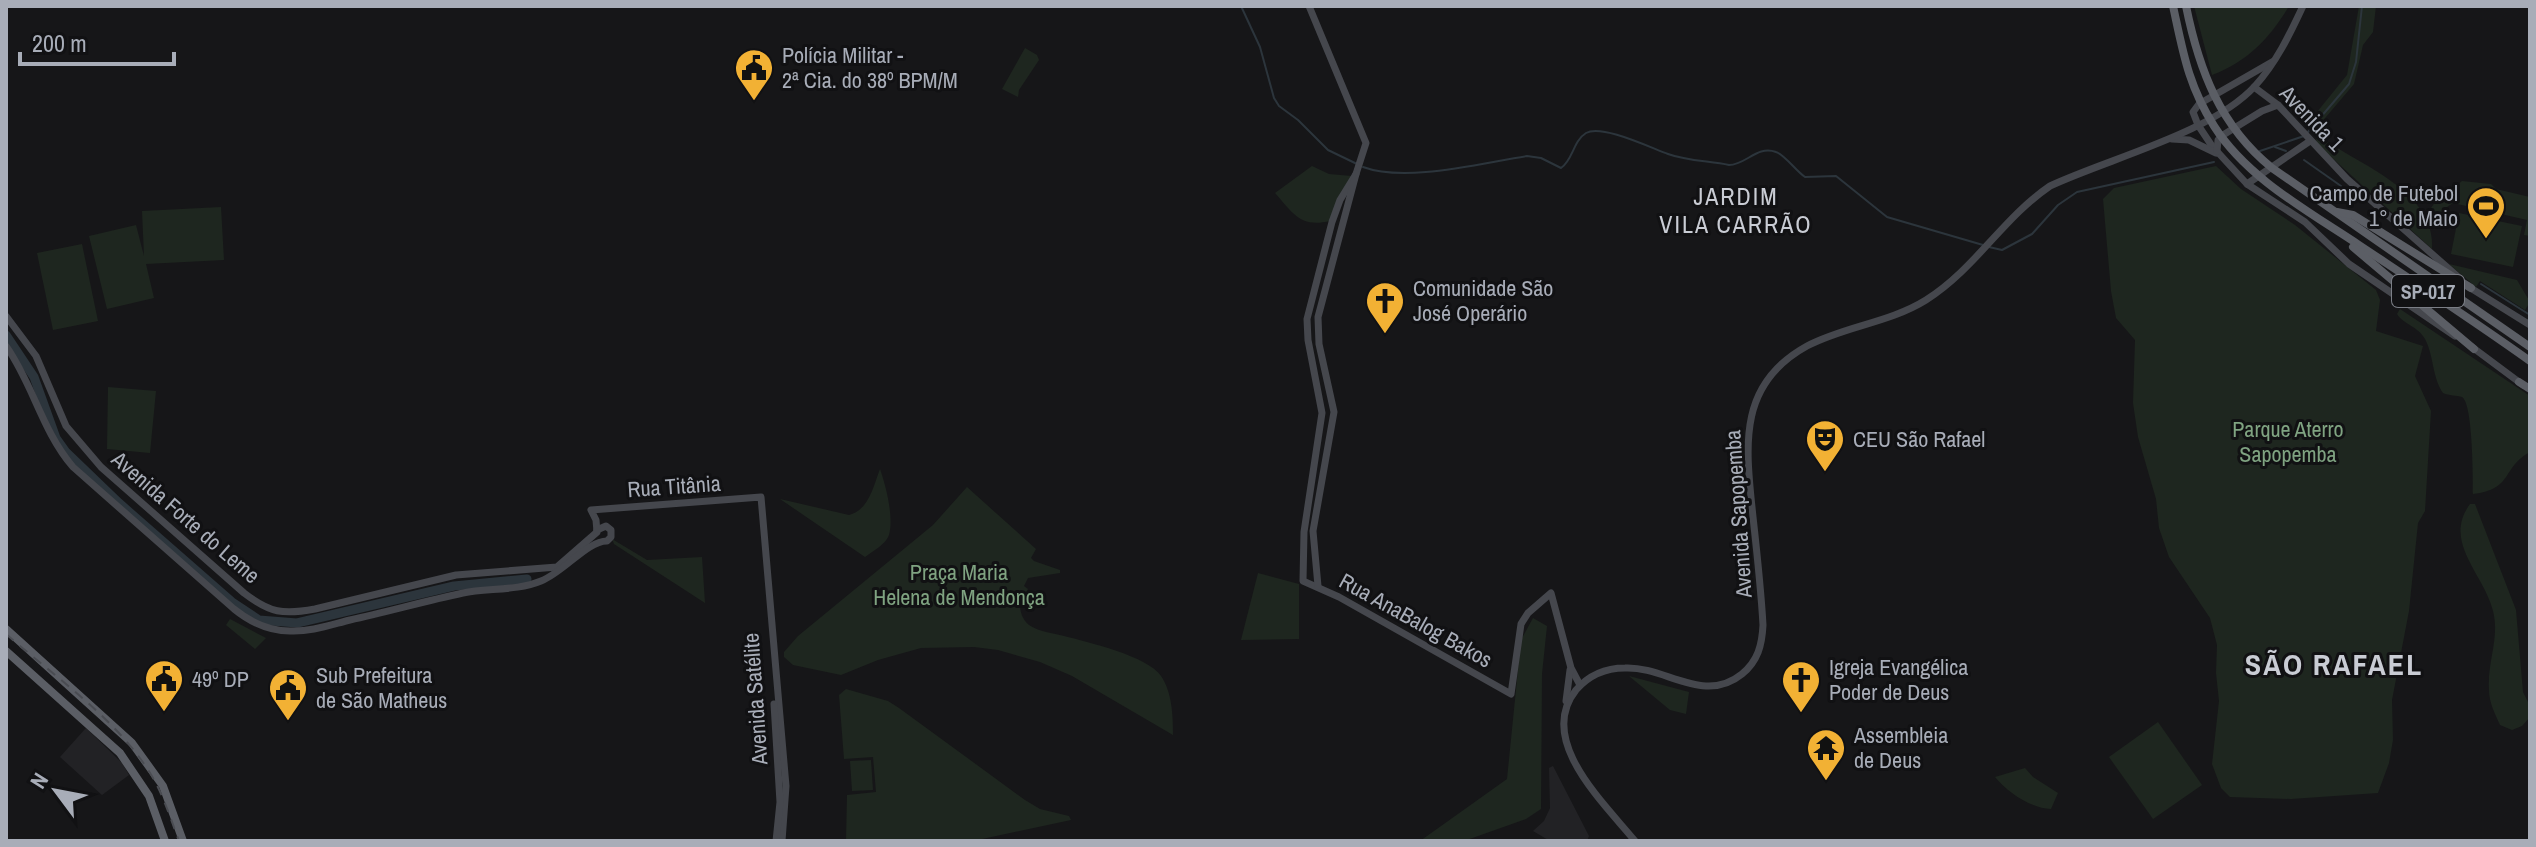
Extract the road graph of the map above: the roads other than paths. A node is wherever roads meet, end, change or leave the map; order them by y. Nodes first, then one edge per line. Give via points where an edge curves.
1 (1309, 6) edge
2 (2173, 6) edge
3 (2186, 6) edge
4 (2303, 6) edge
5 (2274, 61) junction
6 (2254, 87) junction
7 (2278, 105) junction
8 (2198, 125) junction
9 (2161, 140) junction
10 (2309, 140) junction
11 (2219, 154) junction
12 (1356, 174) junction
13 (2247, 184) junction
14 (2335, 211) junction
15 (2335, 229) junction
16 (2471, 288) junction
17 (6, 316) edge
18 (2530, 325) edge
19 (6, 346) edge
20 (2530, 347) edge
21 (2474, 349) junction
22 (2530, 361) edge
23 (2519, 382) joint
24 (2530, 390) edge
25 (761, 497) joint
26 (601, 509) junction
27 (599, 532) junction
28 (765, 554) junction
29 (1318, 586) junction
30 (6, 629) edge
31 (6, 651) edge
32 (1571, 668) junction
33 (1580, 685) junction
34 (1565, 707) junction
35 (145, 758) junction
36 (151, 767) junction
37 (134, 771) junction
38 (165, 841) edge
39 (183, 841) edge
40 (779, 841) edge
41 (1635, 841) edge

1 - 12 main road via 1366,138
2 - 15 highway, SP-017 via 2188,75 2214,126 2242,160
3 - 14 highway, SP-017 via 2202,71 2217,104 2272,168
4 - 5 main road, Avenida Sapopemba
5 - 6 main road, Avenida Sapopemba
5 - 8 main road via 2199,104 2193,112
6 - 7 main road, Avenida 1
6 - 8 main road, Avenida Sapopemba
7 - 10 main road, Avenida 1
7 - 11 main road via 2223,135
8 - 9 main road, Avenida Sapopemba
8 - 11 main road
9 - 11 main road via 2189,140
9 - 33 main road, Avenida Sapopemba via 2050,186 2029,200 1954,280 1899,313 1812,344 1786,359 1764,384 1750,419 1747,447 1763,625 1759,651 1744,672 1706,687 1625,668 1598,672
10 - 13 main road
10 - 16 main road, Avenida 1
11 - 13 main road
12 - 29 main road via 1318,317 1334,412 1313,531
12 - 29 main road, Rua AnaBalog Bakos via 1332,222 1307,319 1322,413 1304,532 1303,581
13 - 21 main road via 2313,228 2349,264
14 - 16 highway via 2353,215
14 - 20 highway, SP-017
15 - 21 highway
15 - 22 highway, SP-017
16 - 18 main road, Avenida 1
17 - 27 main road, Avenida Forte do Leme via 36,356 66,426 80,445 244,593 276,612 315,609 477,571 557,567
19 - 27 main road, Avenida Forte do Leme via 31,386 55,443 73,467 245,617 269,629 316,628 467,593 534,584 557,574
21 - 23 main road
23 - 24 highway
25 - 26 main road, Rua Titânia
25 - 28 main road, Avenida Satélite
26 - 27 main road
26 - 27 main road, Rua Titânia via 591,510
28 - 40 main road, Avenida Satélite
28 - 40 main road, Avenida Satélite via 786,786
29 - 32 main road, Rua AnaBalog Bakos via 1511,694 1521,624 1551,593
30 - 35 highway
31 - 37 highway via 98,731
32 - 33 main road
32 - 34 main road
33 - 34 main road
34 - 41 main road via 1564,735 1571,757
35 - 36 highway
35 - 37 highway via 137,759
36 - 37 highway
36 - 39 highway
37 - 38 highway

